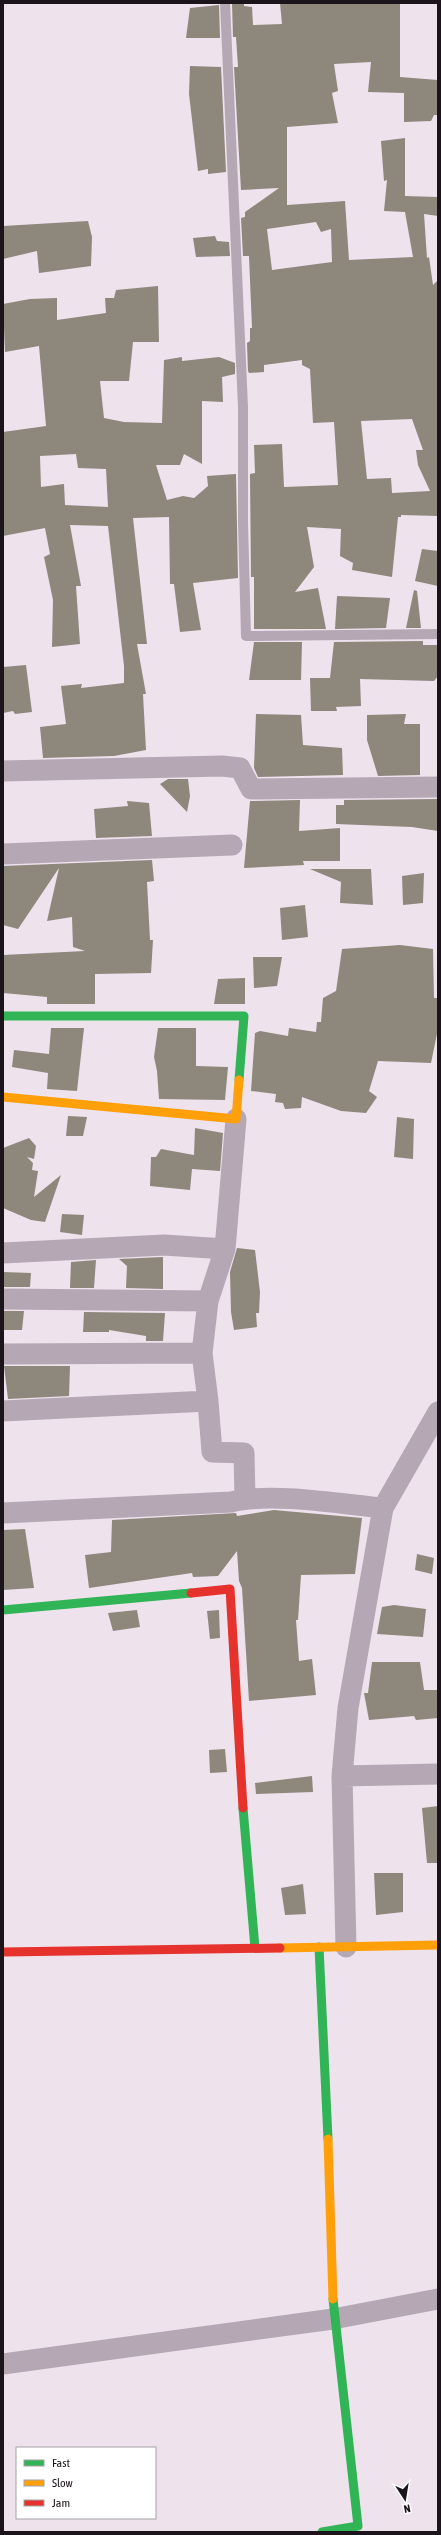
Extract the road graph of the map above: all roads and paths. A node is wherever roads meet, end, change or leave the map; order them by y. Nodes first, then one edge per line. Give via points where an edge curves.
1 (225, 3) edge
2 (438, 634) edge
3 (3, 771) edge
4 (438, 787) edge
5 (232, 845) dead end
6 (3, 854) edge
7 (3, 1016) edge
8 (3, 1097) edge
9 (236, 1119) junction
10 (225, 1249) junction
11 (3, 1253) edge
12 (3, 1299) edge
13 (208, 1301) junction
14 (202, 1353) junction
15 (3, 1354) edge
16 (208, 1401) junction
17 (3, 1411) edge
18 (438, 1412) edge
19 (245, 1499) junction
20 (383, 1508) junction
21 (3, 1513) edge
22 (3, 1610) edge
23 (438, 1774) edge
24 (342, 1776) junction
25 (438, 1945) edge
26 (319, 1947) junction
27 (346, 1947) junction
28 (255, 1948) junction
29 (3, 1951) edge
30 (438, 2299) edge
31 (333, 2319) junction
32 (3, 2364) edge
33 (322, 2532) edge

1 - 2 lane via 244,407 243,523 246,636
3 - 4 street via 222,766 240,768 251,789
5 - 6 street
7 - 9 street via 244,1016
8 - 9 street
9 - 10 street
10 - 11 street via 164,1244
10 - 13 street
12 - 13 street
13 - 14 street
14 - 15 street
14 - 16 street
16 - 17 street
16 - 19 street via 212,1452 244,1453
18 - 20 street
19 - 20 street via 316,1501
19 - 21 street via 231,1502
20 - 24 street via 348,1708
22 - 28 street via 230,1589 247,1869
23 - 24 street
24 - 27 street
25 - 27 street
26 - 27 street
26 - 28 street
26 - 31 street via 330,2184
28 - 29 street
30 - 31 street
31 - 32 street
31 - 33 street via 358,2526

